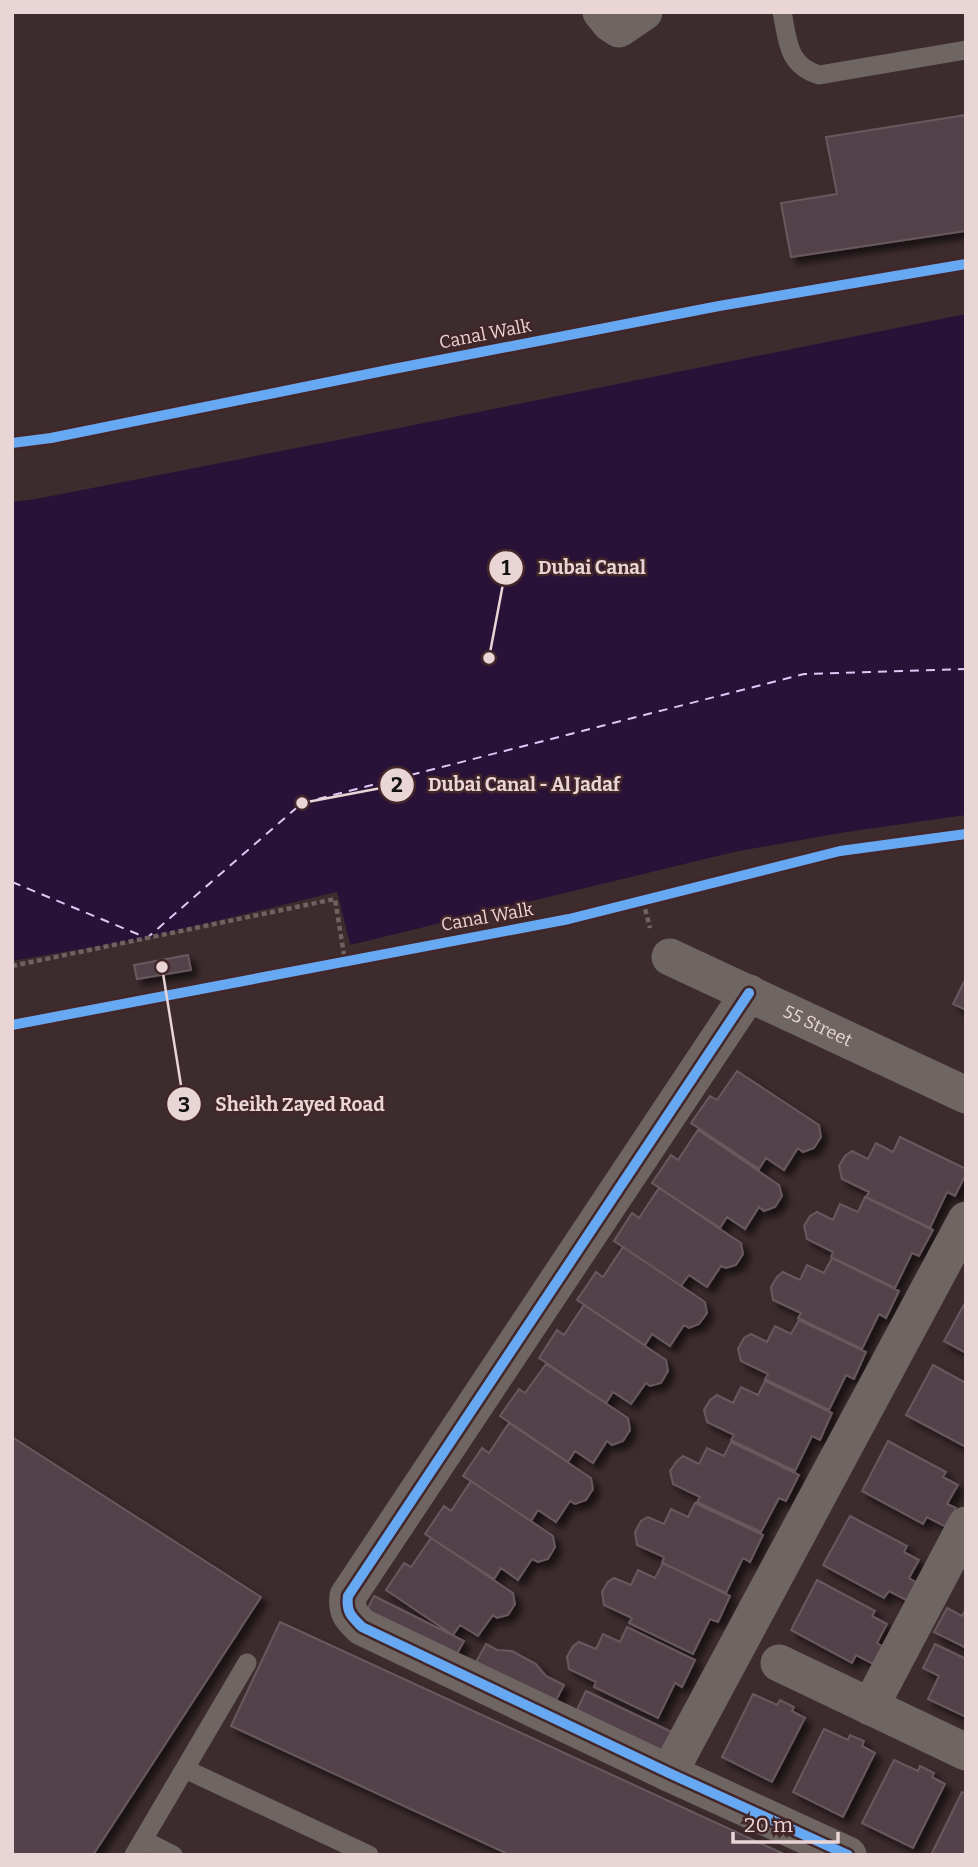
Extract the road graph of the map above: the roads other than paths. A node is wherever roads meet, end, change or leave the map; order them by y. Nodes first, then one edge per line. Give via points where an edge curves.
1 (601, 12) edge
2 (644, 12) edge
3 (782, 12) edge
4 (966, 50) edge
5 (670, 957) dead end
6 (749, 993) junction
7 (966, 1095) edge
8 (966, 1220) edge
9 (966, 1525) edge
10 (247, 1662) dead end
11 (779, 1663) dead end
12 (870, 1707) junction
13 (966, 1752) edge
14 (185, 1769) junction
15 (669, 1773) junction
16 (139, 1847) edge
17 (173, 1855) edge
18 (369, 1855) edge
19 (848, 1855) edge

1 - 2 street via 619,29
3 - 4 lane via 791,54 805,71 819,75
5 - 6 street, 55 Street
6 - 7 street, 55 Street
6 - 15 street via 348,1596 347,1607 362,1628
8 - 15 street
9 - 12 street
10 - 14 lane
11 - 12 street
12 - 13 street
14 - 16 lane
14 - 18 lane
15 - 19 street
16 - 17 lane

